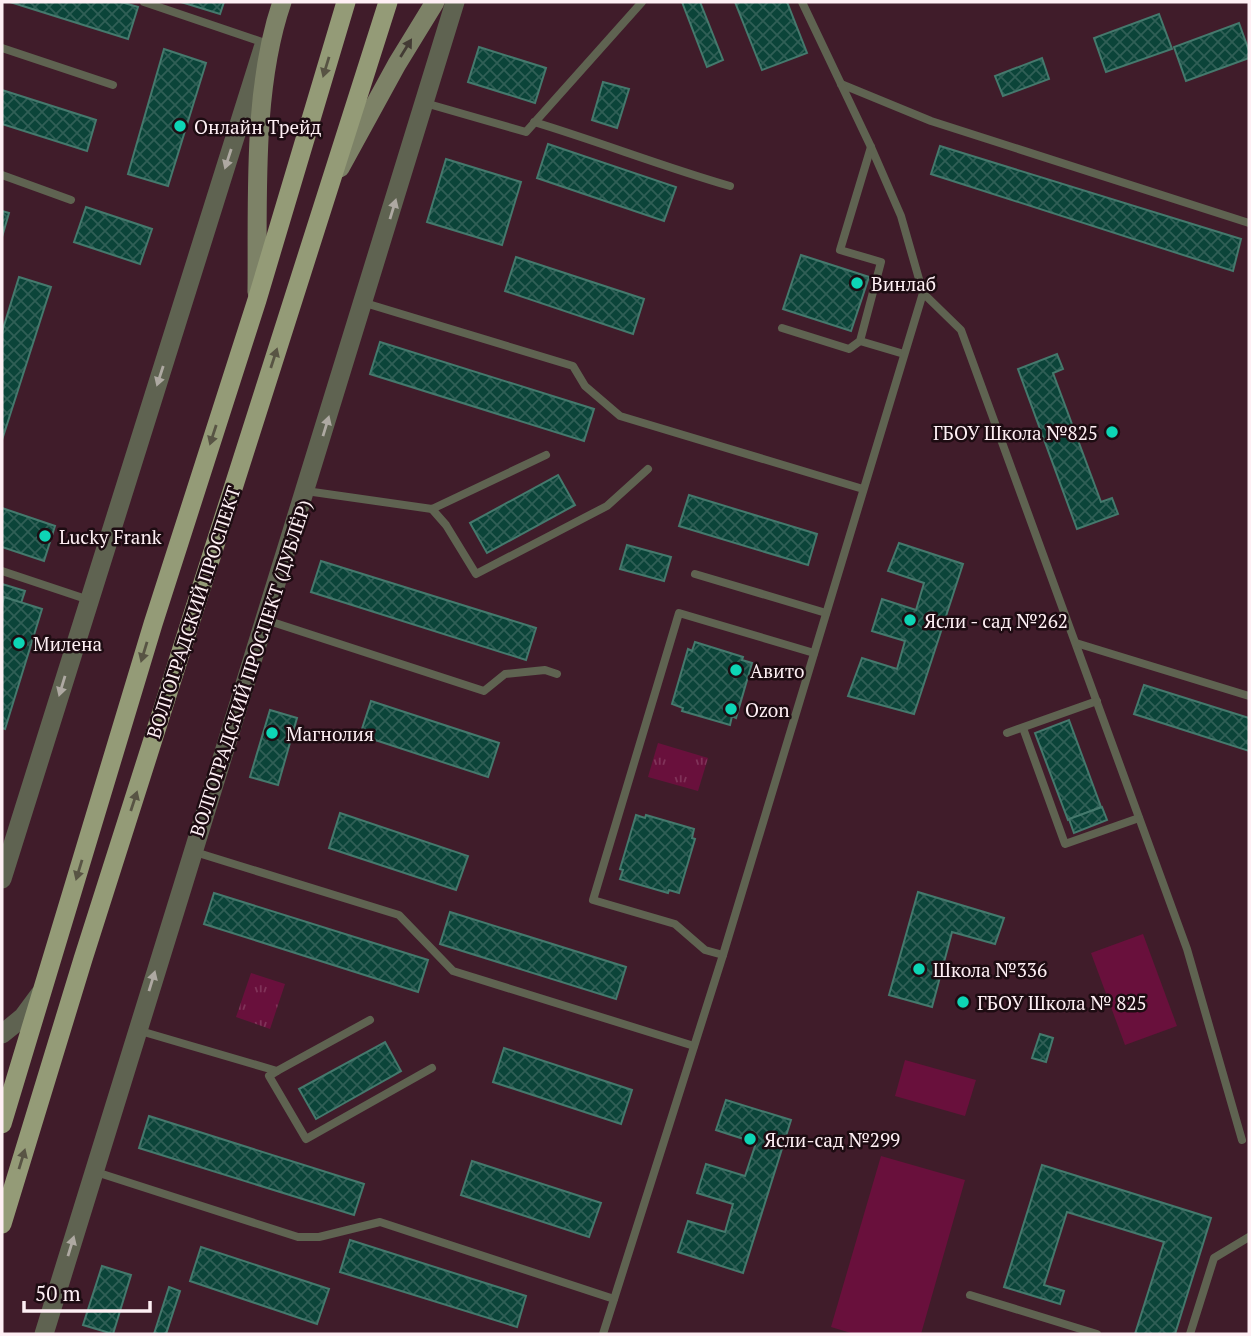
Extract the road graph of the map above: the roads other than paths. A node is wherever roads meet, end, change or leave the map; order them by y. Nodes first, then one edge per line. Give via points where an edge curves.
1 (144, 2) edge
2 (282, 2) edge
3 (346, 2) edge
4 (388, 2) edge
5 (435, 2) edge
6 (455, 2) edge
7 (642, 2) edge
8 (802, 2) edge
9 (274, 25) junction
10 (265, 43) junction
11 (2, 48) edge
12 (841, 84) junction
13 (113, 85) dead end
14 (425, 103) junction
15 (534, 122) junction
16 (871, 147) junction
17 (2, 175) edge
18 (730, 186) dead end
19 (326, 194) junction
20 (71, 200) dead end
21 (1249, 223) edge
22 (923, 293) junction
23 (257, 300) junction
24 (365, 303) junction
25 (782, 328) dead end
26 (860, 341) junction
27 (904, 354) junction
28 (546, 455) dead end
29 (648, 469) dead end
30 (863, 489) junction
31 (306, 491) junction
32 (432, 509) junction
33 (2, 571) edge
34 (695, 574) dead end
35 (89, 600) junction
36 (826, 613) junction
37 (265, 620) junction
38 (1076, 643) junction
39 (814, 653) junction
40 (557, 674) dead end
41 (1249, 696) edge
42 (1097, 701) junction
43 (1023, 727) junction
44 (1007, 733) dead end
45 (1139, 818) junction
46 (192, 851) junction
47 (2, 879) edge
48 (723, 955) junction
49 (43, 991) junction
50 (370, 1020) dead end
51 (137, 1030) junction
52 (2, 1034) edge
53 (694, 1046) junction
54 (432, 1068) dead end
55 (277, 1071) junction
56 (2, 1124) edge
57 (1242, 1140) dead end
58 (94, 1171) junction
59 (2, 1224) edge
60 (1249, 1237) edge
61 (970, 1295) dead end
62 (614, 1299) junction
63 (44, 1334) edge
64 (603, 1334) edge
65 (1097, 1334) edge
66 (1190, 1334) edge

1 - 10 lane
2 - 9 main road
3 -> 23 main road, ВОЛГОГРАДСКИЙ ПРОСПЕКТ
4 - 19 main road, ВОЛГОГРАДСКИЙ ПРОСПЕКТ
19 -> 5 main road
6 - 14 street, ВОЛГОГРАДСКИЙ ПРОСПЕКТ (ДУБЛЁР)
7 - 15 lane
8 - 12 lane
9 - 10 street
9 - 23 main road via 258,148
10 -> 35 street
11 - 13 lane
12 - 16 lane
12 - 21 lane via 931,121
14 - 15 lane via 526,132
24 -> 14 street, ВОЛГОГРАДСКИЙ ПРОСПЕКТ (ДУБЛЁР)
15 - 18 lane
16 - 22 lane via 901,216
16 - 26 lane via 840,250 881,262
17 - 20 lane
59 -> 19 main road, ВОЛГОГРАДСКИЙ ПРОСПЕКТ
22 - 27 lane
22 - 38 lane via 961,330
23 -> 49 main road, ВОЛГОГРАДСКИЙ ПРОСПЕКТ
24 - 30 lane via 573,366 585,386 620,416
31 -> 24 street, ВОЛГОГРАДСКИЙ ПРОСПЕКТ (ДУБЛЁР)
25 - 26 lane via 849,349
26 - 27 lane
27 - 30 lane
28 - 32 lane
29 - 32 lane via 607,506 476,574
30 - 36 lane
31 - 32 lane
31 - 37 street, ВОЛГОГРАДСКИЙ ПРОСПЕКТ (ДУБЛЁР)
33 - 35 lane
34 - 36 lane
35 -> 47 street
36 - 39 lane
37 - 40 lane via 484,691 505,674 545,670
37 - 46 street, ВОЛГОГРАДСКИЙ ПРОСПЕКТ (ДУБЛЁР)
38 - 41 lane
38 - 42 lane
39 - 48 lane
39 - 48 lane via 679,612 593,900 675,924 705,950
42 - 43 lane
42 - 45 lane
43 - 44 lane
43 - 45 lane via 1065,844
45 - 57 lane via 1186,949
51 -> 46 street, ВОЛГОГРАДСКИЙ ПРОСПЕКТ (ДУБЛЁР)
46 - 53 lane via 399,915 453,971
48 - 53 lane
49 - 52 street
49 - 56 main road, ВОЛГОГРАДСКИЙ ПРОСПЕКТ
50 - 55 lane
51 - 55 lane
51 - 58 street, ВОЛГОГРАДСКИЙ ПРОСПЕКТ (ДУБЛЁР)
53 - 62 lane
54 - 55 lane via 306,1139 269,1076
58 - 62 lane via 299,1237 319,1237 380,1222
63 -> 58 street, ВОЛГОГРАДСКИЙ ПРОСПЕКТ (ДУБЛЁР)
60 - 66 lane via 1214,1258
61 - 65 lane
62 - 64 lane

